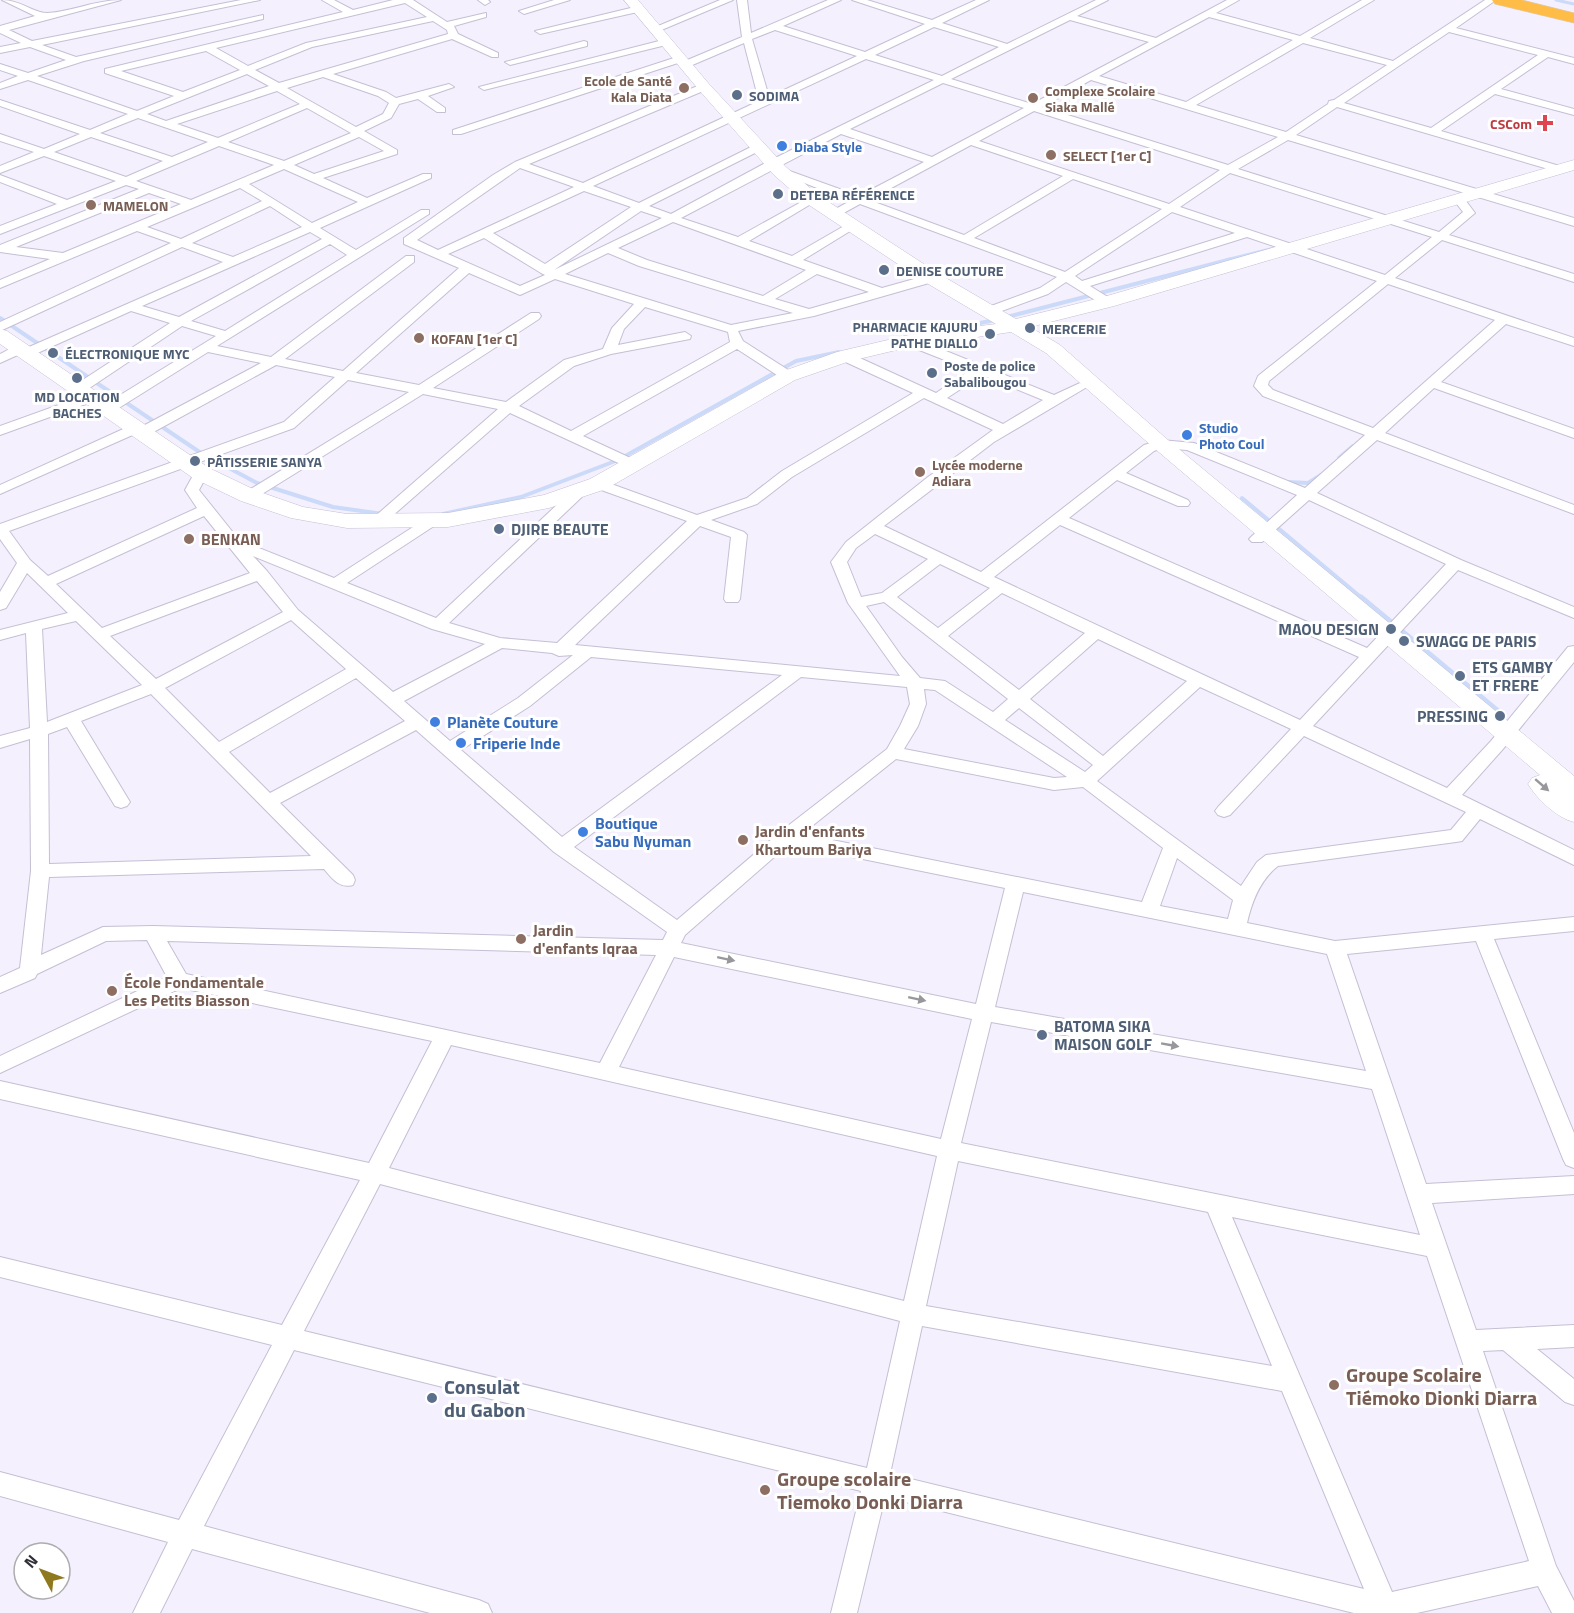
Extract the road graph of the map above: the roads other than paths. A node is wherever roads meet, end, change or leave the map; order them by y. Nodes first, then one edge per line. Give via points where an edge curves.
1 (7, 0) edge
2 (70, 0) edge
3 (116, 0) edge
4 (255, 0) edge
5 (327, 0) edge
6 (406, 0) edge
7 (565, 0) edge
8 (728, 0) edge
9 (741, 0) edge
10 (836, 0) edge
11 (857, 0) edge
12 (984, 0) edge
13 (1103, 0) edge
14 (1234, 0) edge
15 (1369, 0) edge
16 (1491, 0) edge
17 (1501, 0) edge
18 (1521, 0) edge
19 (238, 2) edge
20 (635, 4) edge
21 (84, 6) junction
22 (524, 10) dead end
23 (352, 13) junction
24 (1574, 13) edge
25 (1207, 14) junction
26 (483, 15) dead end
27 (44, 16) junction
28 (260, 17) junction
29 (1069, 17) junction
30 (435, 18) junction
31 (1574, 18) edge
32 (932, 24) junction
33 (447, 25) junction
34 (123, 26) junction
35 (560, 26) junction
36 (773, 26) junction
37 (1, 29) edge
38 (1449, 29) junction
39 (280, 30) junction
40 (540, 30) dead end
41 (662, 35) junction
42 (453, 36) junction
43 (747, 38) junction
44 (1302, 40) junction
45 (1157, 41) junction
46 (31, 44) junction
47 (584, 44) junction
48 (309, 45) junction
49 (207, 47) junction
50 (1008, 47) junction
51 (0, 50) edge
52 (1546, 54) junction
53 (495, 55) dead end
54 (865, 55) junction
55 (604, 57) junction
56 (75, 60) junction
57 (683, 61) junction
58 (1574, 61) edge
59 (510, 62) dead end
60 (1395, 64) junction
61 (0, 67) edge
62 (109, 71) junction
63 (246, 71) junction
64 (323, 74) junction
65 (27, 76) junction
66 (1091, 77) junction
67 (942, 80) junction
68 (0, 86) edge
69 (278, 87) junction
70 (449, 87) dead end
71 (484, 87) dead end
72 (704, 87) junction
73 (1492, 90) junction
74 (419, 95) junction
75 (184, 96) junction
76 (395, 102) junction
77 (765, 102) junction
78 (0, 103) edge
79 (1333, 103) junction
80 (308, 104) junction
81 (1187, 106) junction
82 (1032, 108) junction
83 (441, 110) dead end
84 (1574, 112) edge
85 (137, 114) junction
86 (733, 117) junction
87 (167, 124) junction
88 (842, 130) junction
89 (357, 132) junction
90 (457, 132) dead end
91 (1432, 132) junction
92 (90, 133) junction
93 (1287, 136) junction
94 (0, 137) edge
95 (970, 141) junction
96 (217, 142) junction
97 (759, 147) junction
98 (43, 152) junction
99 (172, 161) junction
100 (933, 161) junction
101 (285, 165) junction
102 (519, 165) junction
103 (777, 167) junction
104 (1567, 167) edge
105 (0, 170) edge
106 (1228, 170) junction
107 (1072, 175) junction
108 (427, 176) dead end
109 (0, 178) edge
110 (313, 178) junction
111 (126, 181) junction
112 (240, 183) junction
113 (583, 187) junction
114 (149, 189) junction
115 (1479, 193) junction
116 (812, 199) junction
117 (861, 199) junction
118 (1459, 199) junction
119 (270, 202) junction
120 (366, 202) junction
121 (68, 204) junction
122 (192, 204) junction
123 (639, 207) junction
124 (1170, 208) junction
125 (425, 212) dead end
126 (834, 214) junction
127 (672, 218) junction
128 (1387, 219) junction
129 (1574, 222) edge
130 (851, 226) junction
131 (137, 227) junction
132 (311, 227) junction
133 (0, 230) edge
134 (484, 233) junction
135 (1247, 233) junction
136 (1440, 236) junction
137 (966, 238) junction
138 (331, 239) junction
139 (739, 242) junction
140 (181, 243) junction
141 (1287, 247) junction
142 (0, 249) edge
143 (609, 249) junction
144 (356, 255) junction
145 (437, 255) junction
146 (66, 257) junction
147 (410, 259) dead end
148 (233, 261) junction
149 (794, 261) junction
150 (467, 268) junction
151 (816, 269) junction
152 (550, 272) junction
153 (1066, 276) junction
154 (932, 278) junction
155 (1385, 279) junction
156 (1574, 279) edge
157 (0, 284) edge
158 (1080, 285) junction
159 (881, 292) junction
160 (765, 300) junction
161 (1107, 302) junction
162 (642, 303) junction
163 (130, 307) junction
164 (810, 313) junction
165 (535, 316) dead end
166 (1504, 319) junction
167 (998, 320) junction
168 (180, 322) junction
169 (0, 327) edge
170 (731, 329) junction
171 (0, 334) edge
172 (226, 335) junction
173 (686, 336) dead end
174 (909, 341) junction
175 (737, 342) junction
176 (1574, 342) edge
177 (206, 348) junction
178 (26, 350) junction
179 (609, 351) junction
180 (844, 356) junction
181 (0, 359) edge
182 (274, 361) junction
183 (980, 370) junction
184 (344, 375) junction
185 (788, 376) junction
186 (1432, 383) junction
187 (1080, 387) junction
188 (421, 390) junction
189 (923, 393) junction
190 (94, 398) junction
191 (938, 398) junction
192 (1053, 399) junction
193 (509, 407) junction
194 (1002, 429) junction
195 (0, 430) edge
196 (140, 430) junction
197 (1572, 430) edge
198 (1373, 434) junction
199 (572, 436) junction
200 (1155, 446) junction
201 (632, 464) junction
202 (194, 467) junction
203 (1116, 474) junction
204 (589, 487) junction
205 (0, 490) edge
206 (1307, 495) junction
207 (249, 496) junction
208 (1184, 503) dead end
209 (205, 510) junction
210 (1574, 510) edge
211 (1058, 519) junction
212 (697, 520) junction
213 (432, 521) junction
214 (377, 522) junction
215 (873, 527) junction
216 (1, 534) edge
217 (1262, 535) junction
218 (235, 543) junction
219 (939, 558) junction
220 (25, 563) junction
221 (1455, 563) junction
222 (262, 574) junction
223 (982, 579) junction
224 (46, 583) junction
225 (337, 583) junction
226 (1000, 587) junction
227 (887, 597) junction
228 (732, 599) dead end
229 (856, 603) junction
230 (0, 605) edge
231 (292, 613) junction
232 (1574, 613) edge
233 (78, 615) junction
234 (438, 625) junction
235 (34, 626) junction
236 (1096, 632) junction
237 (0, 635) edge
238 (98, 635) junction
239 (938, 636) junction
240 (499, 643) junction
241 (1379, 644) junction
242 (559, 651) junction
243 (1574, 651) edge
244 (586, 653) junction
245 (357, 669) junction
246 (796, 673) junction
247 (1198, 680) junction
248 (914, 682) junction
249 (154, 687) junction
250 (1019, 699) junction
251 (392, 700) junction
252 (71, 719) junction
253 (994, 721) junction
254 (417, 722) junction
255 (1301, 728) junction
256 (39, 731) junction
257 (1501, 739) junction
258 (0, 742) edge
259 (449, 750) junction
260 (218, 751) junction
261 (893, 753) junction
262 (1104, 765) junction
263 (1086, 781) junction
264 (1574, 790) edge
265 (1450, 797) junction
266 (269, 801) junction
267 (121, 802) dead end
268 (1224, 811) dead end
269 (1477, 811) junction
270 (1574, 813) edge
271 (786, 837) junction
272 (561, 847) junction
273 (1172, 847) junction
274 (1574, 858) edge
275 (328, 862) junction
276 (40, 871) junction
277 (346, 880) dead end
278 (1016, 883) junction
279 (1243, 898) junction
280 (1149, 909) junction
281 (1574, 924) edge
282 (1236, 927) junction
283 (153, 933) junction
284 (1482, 933) junction
285 (673, 939) junction
286 (1335, 948) junction
287 (30, 969) junction
288 (179, 980) junction
289 (0, 985) edge
290 (983, 1013) junction
291 (445, 1036) junction
292 (0, 1065) edge
293 (604, 1074) junction
294 (1380, 1082) junction
295 (0, 1090) edge
296 (949, 1150) junction
297 (1574, 1159) edge
298 (376, 1174) junction
299 (1574, 1185) edge
300 (1418, 1194) junction
301 (1215, 1202) junction
302 (1436, 1248) junction
303 (0, 1267) edge
304 (912, 1314) junction
305 (1574, 1336) edge
306 (288, 1337) junction
307 (1508, 1340) junction
308 (1468, 1341) junction
309 (1290, 1382) junction
310 (1574, 1394) edge
311 (876, 1482) junction
312 (0, 1484) edge
313 (185, 1534) junction
314 (1545, 1571) junction
315 (1574, 1597) edge
316 (1386, 1610) edge
317 (146, 1613) edge
318 (479, 1613) edge
319 (844, 1613) edge
320 (1566, 1613) edge

1 - 27 street
2 - 21 street
3 - 21 street
4 - 19 street
5 - 23 street
6 - 23 street
6 - 30 street
7 - 22 street
8 - 41 street
9 - 43 street
10 - 36 street
11 - 32 street
12 - 32 street
13 - 29 street
14 - 25 street
15 - 44 street
16 - 38 street
17 - 31 highway
18 - 24 highway
19 - 28 street
19 - 34 street
20 - 35 street
20 - 41 main road
21 - 27 street
21 - 34 street
23 - 39 street
25 - 44 street
25 - 45 street
26 - 33 street
27 - 37 street
28 - 39 street
28 - 56 street
29 - 45 street
29 - 50 street
30 - 33 street
30 - 48 street
32 - 50 street
32 - 54 street
33 - 42 street
34 - 46 street
35 - 40 street
35 - 47 street
36 - 43 street
36 - 54 street
37 - 46 street
38 - 52 street
38 - 60 street
39 - 48 street
39 - 49 street
41 - 55 street
41 - 57 main road
42 - 53 street
42 - 64 street
43 - 57 street
43 - 77 street
44 - 60 street
44 - 81 street
45 - 66 street
46 - 51 street
46 - 56 street
47 - 55 street
47 - 59 street
48 - 63 street
49 - 62 street
49 - 63 street
50 - 67 street
52 - 58 street
52 - 73 street
54 - 67 street
54 - 77 street
55 - 71 street
56 - 62 street
56 - 65 street
57 - 72 main road
57 - 90 street
60 - 79 street
61 - 65 street
62 - 75 street
63 - 69 street
63 - 75 street
64 - 69 street
64 - 76 street
65 - 68 street
65 - 85 street
66 - 81 street
66 - 82 street
67 - 82 street
67 - 88 street
69 - 80 street
69 - 87 street
70 - 74 street
72 - 86 main road
72 - 102 street
73 - 84 street
73 - 91 street
74 - 76 street
74 - 83 street
75 - 85 street
76 - 89 street via 387,116
77 - 86 street
78 - 92 street
79 - 91 street
79 - 93 street
80 - 89 street
80 - 96 street
81 - 93 street
82 - 95 street
82 - 106 street
85 - 87 street
85 - 92 street
86 - 97 main road
86 - 113 street
87 - 96 street
88 - 100 street
88 - 103 street
89 - 101 street
89 - 110 street via 393,152
91 - 104 street
92 - 98 street
92 - 99 street
93 - 106 street
93 - 115 street
94 - 98 street
95 - 100 street
95 - 107 street
96 - 99 street
96 - 101 street
97 - 103 main road
97 - 123 street
98 - 105 street
98 - 111 street
99 - 111 street
100 - 117 street
101 - 110 street
101 - 112 street
102 - 113 street
102 - 145 street via 408,241
103 - 116 main road
103 - 117 street
103 - 127 street
104 - 115 main road
106 - 124 street
106 - 128 street
107 - 124 street
107 - 137 street
108 - 120 street
109 - 121 street
110 - 120 street
111 - 114 street
111 - 121 street
112 - 119 street
112 - 122 street
113 - 123 street
113 - 134 street
114 - 122 street
114 - 142 street
115 - 118 main road
115 - 129 street
116 - 126 main road
116 - 139 street
117 - 126 street
117 - 137 street
118 - 128 main road
118 - 136 street via 1468,213
119 - 132 street
119 - 140 street
120 - 132 street
121 - 133 street
122 - 131 street
123 - 127 street
123 - 152 street
124 - 135 street
124 - 153 street
125 - 144 street
126 - 130 main road
127 - 139 street
127 - 143 street
128 - 136 street
128 - 141 main road
130 - 149 street
130 - 154 main road
131 - 140 street
131 - 146 street
132 - 138 street
132 - 148 street
134 - 145 street
134 - 152 street
135 - 141 street
135 - 158 street
136 - 155 street
136 - 156 street
137 - 153 street
138 - 144 street
138 - 168 street
139 - 149 street
140 - 148 street
140 - 169 street
141 - 155 street
141 - 161 main road
142 - 146 street
143 - 152 street
143 - 160 street
144 - 172 street
145 - 150 street
146 - 157 street
147 - 182 street
148 - 163 street
149 - 151 street
150 - 152 street via 520,291
150 - 184 street
151 - 159 street
151 - 160 street
152 - 162 street
153 - 158 street
153 - 167 street via 1021,301
154 - 159 street
154 - 167 main road
155 - 166 street
155 - 198 street via 1263,379 1261,386 1268,393
158 - 161 street
159 - 164 street
160 - 164 street
161 - 167 main road
162 - 170 street
162 - 179 street via 618,328
163 - 168 street
163 - 178 street
164 - 170 street
165 - 188 street
166 - 176 street
166 - 186 street
167 - 174 main road
167 - 187 main road
167 - 200 main road via 1053,350
168 - 172 street
168 - 190 street
170 - 175 street
171 - 178 main road
172 - 177 street
173 - 179 street
174 - 180 main road
174 - 183 street
175 - 185 street
175 - 199 street
177 - 182 street
177 - 190 street
178 - 181 street
178 - 190 main road
179 - 193 street via 569,363
180 - 185 main road
180 - 189 street
182 - 184 street
182 - 196 street
183 - 191 street
183 - 192 street
184 - 188 street
184 - 202 street via 289,425
185 - 201 main road
186 - 197 street
186 - 198 street
187 - 192 street
187 - 200 main road
188 - 193 street
188 - 207 street
189 - 191 street
189 - 212 street via 786,474 752,501
190 - 195 street
190 - 196 main road
191 - 194 street
192 - 194 street
193 - 199 street
193 - 214 street
194 - 215 street
196 - 202 main road
196 - 205 street
198 - 206 street
198 - 210 street
199 - 201 street
200 - 203 street
200 - 206 street via 1189,446
200 - 217 main road
201 - 204 main road
202 - 207 main road
202 - 209 street via 192,490
202 - 216 street
203 - 208 street
203 - 211 street
204 - 212 street
204 - 213 main road via 511,510
204 - 234 street
206 - 217 street
206 - 221 street
207 - 214 main road via 299,513
209 - 218 street
209 - 224 street
211 - 223 street
211 - 241 street
212 - 228 street via 739,535
212 - 242 street
213 - 214 main road
213 - 225 street
215 - 219 street
215 - 229 street via 850,544 839,562
216 - 220 street
217 - 241 main road
218 - 222 street
218 - 225 street
219 - 223 street
219 - 227 street
220 - 224 street
220 - 230 street
221 - 232 street
221 - 241 street
222 - 231 street
222 - 238 street
223 - 226 street
224 - 233 street
225 - 234 street
226 - 236 street
226 - 239 street
227 - 229 street
227 - 239 street
229 - 248 street
231 - 245 street
231 - 249 street
233 - 235 street
233 - 238 street
234 - 240 street
235 - 237 street
235 - 256 street
236 - 247 street
236 - 250 street
238 - 249 street
239 - 250 street
240 - 242 street
240 - 251 street
241 - 255 street
241 - 257 main road
242 - 244 street
243 - 257 street
244 - 246 street
244 - 259 street via 524,702
245 - 251 street
245 - 260 street
246 - 248 street
246 - 272 street
247 - 255 street
247 - 262 street
248 - 253 street via 939,685
248 - 261 street via 918,704
249 - 252 street
249 - 260 street
250 - 253 street
250 - 262 street
251 - 254 street
252 - 256 street
252 - 267 street
253 - 263 street
254 - 259 street
254 - 266 street
255 - 265 street
255 - 268 street
256 - 258 street
256 - 276 street
257 - 264 main road
257 - 265 street
257 -> 270 main road
259 - 272 street
260 - 266 street
261 - 263 street via 1054,784
261 - 271 street
262 - 263 street
263 - 273 street
265 - 269 street
266 - 275 street
269 - 274 street
269 - 279 street via 1456,836 1273,860
271 - 278 street
271 - 285 street
272 - 285 street
273 - 279 street
273 - 280 street
275 - 276 street
275 - 277 street
276 - 287 street
278 - 280 street
278 - 290 street
279 - 282 street
280 - 282 street
281 - 284 street
282 - 286 street
283 - 285 street
283 - 287 street via 103,934
283 - 288 street
284 - 286 street
284 - 297 street
285 -> 290 street
285 - 293 street
286 - 294 street
287 - 289 street
288 - 291 street
288 - 292 street
290 -> 294 street
290 - 296 street
291 - 293 street
291 - 298 street
293 - 296 street
294 - 300 street
295 - 298 street
296 - 301 street
296 - 304 street
298 - 304 street
298 - 306 street
299 - 300 street
300 - 302 street
301 - 302 street
301 - 309 street
302 - 308 street
303 - 306 street
304 - 309 street
304 - 311 street
305 - 307 street
306 - 311 street
306 - 313 street
307 - 308 street
307 - 310 street
308 - 314 street
309 - 316 street
311 - 316 street
311 - 319 street
312 - 313 street
313 - 317 street
313 - 318 street
314 - 315 street
314 - 316 street
314 - 320 street

